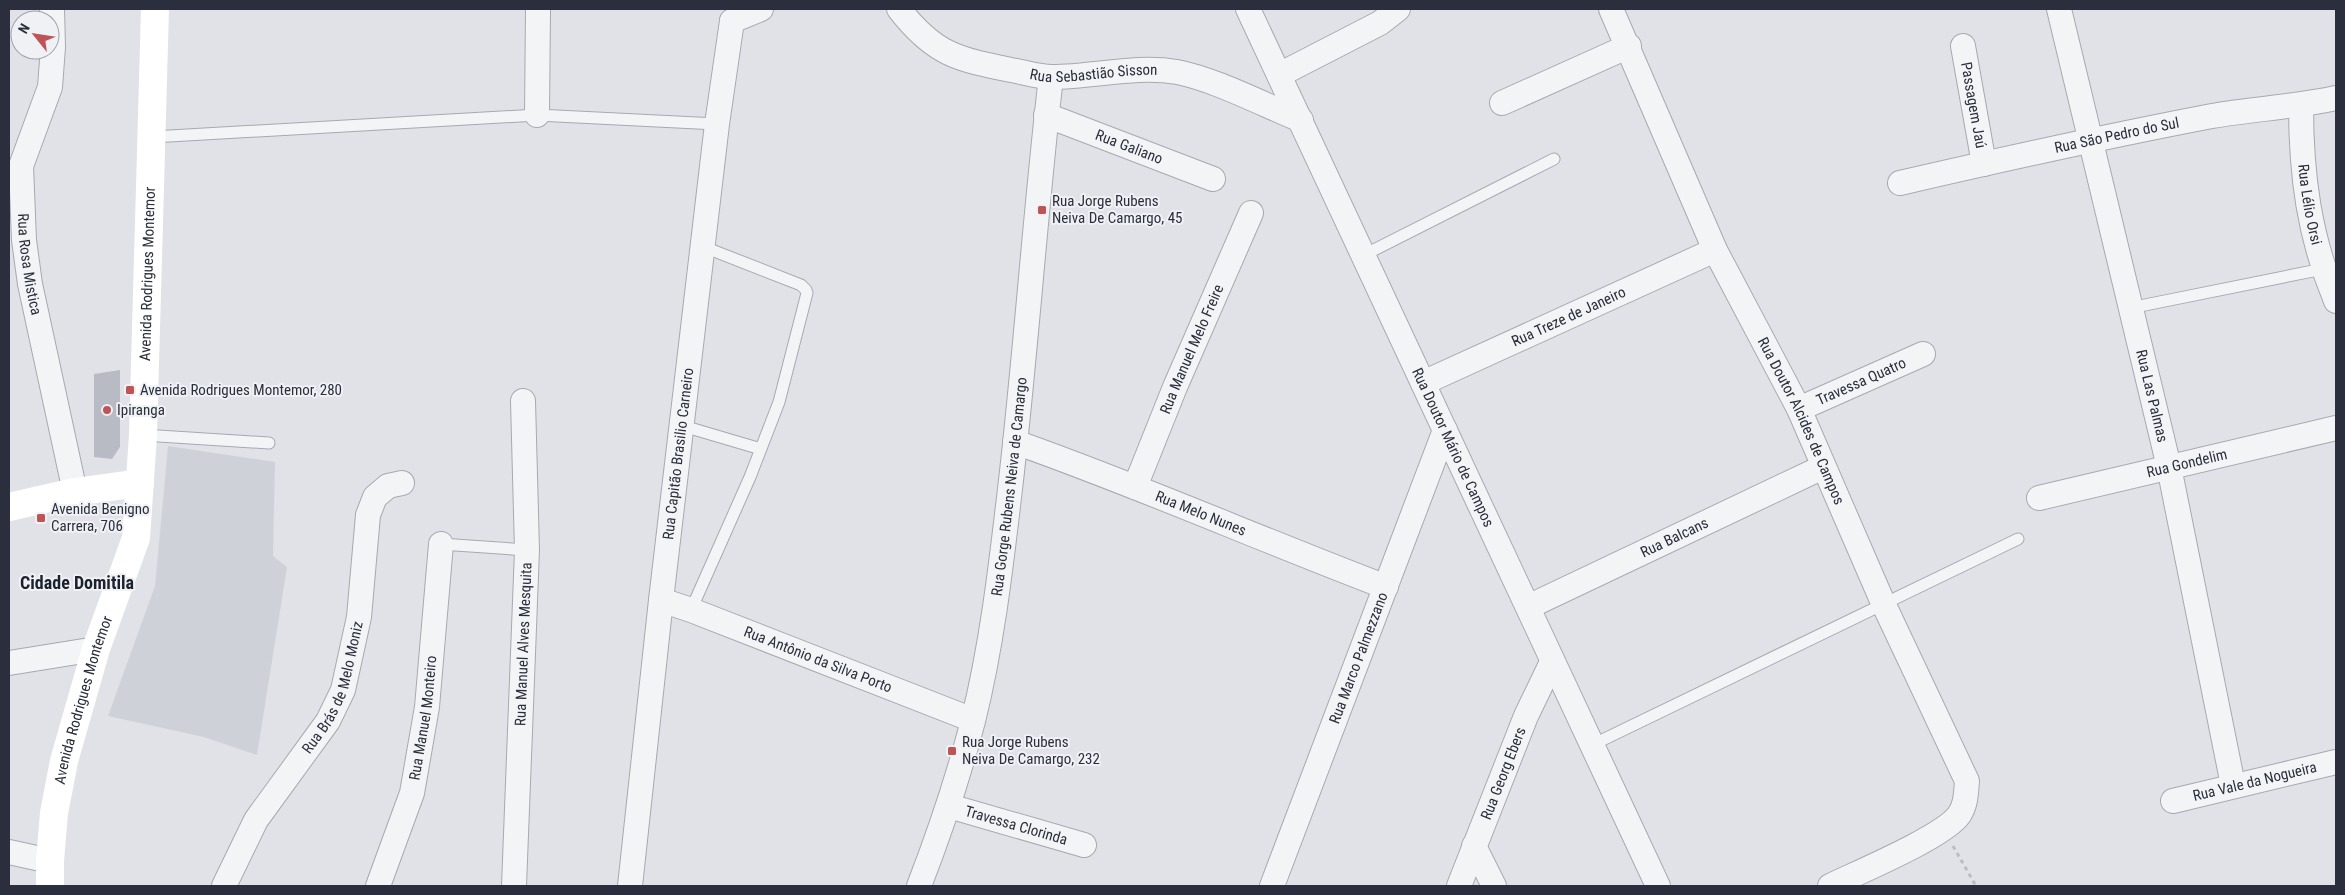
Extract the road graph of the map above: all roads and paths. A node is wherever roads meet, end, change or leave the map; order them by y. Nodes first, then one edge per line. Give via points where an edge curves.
1 (52, 9) edge
2 (155, 9) edge
3 (538, 9) edge
4 (761, 9) edge
5 (899, 9) edge
6 (1248, 9) edge
7 (1398, 9) edge
8 (1611, 9) edge
9 (2059, 9) edge
10 (729, 15) edge
11 (1629, 46) junction
12 (1963, 46) dead end
13 (1280, 75) junction
14 (1050, 77) junction
15 (1502, 103) dead end
16 (2323, 105) edge
17 (538, 115) junction
18 (1046, 115) junction
19 (1300, 120) junction
20 (717, 124) junction
21 (152, 137) junction
22 (2089, 140) junction
23 (1554, 159) dead end
24 (1984, 164) junction
25 (15, 167) edge
26 (1213, 178) dead end
27 (1900, 183) dead end
28 (1251, 214) dead end
29 (704, 247) junction
30 (1715, 250) junction
31 (1364, 255) junction
32 (2323, 269) junction
33 (2336, 301) edge
34 (2130, 308) junction
35 (1923, 354) dead end
36 (1423, 383) junction
37 (523, 401) dead end
38 (1799, 409) junction
39 (683, 426) junction
40 (2336, 428) edge
41 (1445, 430) junction
42 (143, 435) junction
43 (1015, 442) junction
44 (269, 443) dead end
45 (761, 449) junction
46 (2170, 466) junction
47 (1823, 467) junction
48 (140, 483) junction
49 (402, 483) dead end
50 (1135, 488) junction
51 (74, 492) junction
52 (2039, 498) dead end
53 (9, 507) edge
54 (2018, 539) dead end
55 (441, 544) joint
56 (527, 550) junction
57 (1386, 587) junction
58 (661, 600) junction
59 (1884, 605) junction
60 (1528, 607) junction
61 (691, 610) junction
62 (96, 649) junction
63 (1552, 662) junction
64 (9, 663) edge
65 (973, 720) junction
66 (1592, 745) junction
67 (2336, 762) edge
68 (2233, 785) junction
69 (2173, 801) dead end
70 (949, 806) junction
71 (1944, 830) junction
72 (1084, 845) dead end
73 (1474, 846) junction
74 (9, 852) edge
75 (50, 874) edge
76 (224, 886) edge
77 (378, 886) edge
78 (514, 886) edge
79 (630, 886) edge
80 (919, 886) edge
81 (1272, 886) edge
82 (1459, 886) edge
83 (1494, 886) edge
84 (1658, 886) edge
85 (1830, 886) edge
86 (1976, 886) edge

1 - 25 street, Rua Rosa Mistica via 50,87
2 - 21 street, Avenida Rodrigues Montemor
3 - 17 street
4 - 10 street
5 - 14 street, Rua Sebastião Sisson via 914,28 939,49 969,62
6 - 13 street, Rua Doutor Mário de Campos
7 - 13 street via 1380,23
8 - 11 street, Rua Doutor Alcides de Campos
9 - 22 street, Rua Las Palmas
10 - 20 street, Rua Capitão Brasilio Carneiro
11 - 15 street
11 - 30 street, Rua Doutor Alcides de Campos
12 - 24 street, Passagem Jaú
13 - 19 street, Rua Doutor Mário de Campos
14 - 18 street, Rua Gorge Rubens Neiva de Camargo
14 - 19 street, Rua Sebastião Sisson via 1147,70 1178,72
16 - 22 street, Rua São Pedro do Sul via 2215,116
16 - 32 street, Rua Lélio Orsi via 2301,155 2305,189
17 - 20 lane
17 - 21 lane
18 - 26 street, Rua Galiano
18 - 43 street, Rua Gorge Rubens Neiva de Camargo
19 - 31 street, Rua Doutor Mário de Campos
20 - 29 street, Rua Capitão Brasilio Carneiro
21 - 42 street, Avenida Rodrigues Montemor
22 - 24 street, Rua São Pedro do Sul
22 - 34 street, Rua Las Palmas
23 - 31 lane
24 - 27 street, Rua São Pedro do Sul
25 - 51 street, Rua Rosa Mistica via 30,284
28 - 50 street, Rua Manuel Melo Freire via 1175,387
29 - 39 street, Rua Capitão Brasilio Carneiro
29 - 45 lane via 801,285 806,290 781,392
30 - 36 street, Rua Treze de Janeiro
30 - 38 street, Rua Doutor Alcides de Campos
31 - 36 street, Rua Doutor Mário de Campos
32 - 33 street, Rua Lélio Orsi
32 - 34 lane
34 - 46 street, Rua Las Palmas
35 - 38 street, Travessa Quatro
36 - 41 street, Rua Doutor Mário de Campos
37 - 56 street, Rua Manuel Alves Mesquita
38 - 47 street, Rua Doutor Alcides de Campos
39 - 45 lane
39 - 58 street, Rua Capitão Brasilio Carneiro
40 - 46 street, Rua Gondelim
41 - 57 street, Rua Marco Palmezzano
41 - 60 street, Rua Doutor Mário de Campos
42 - 44 lane
42 - 48 street, Avenida Rodrigues Montemor
43 - 50 street, Rua Melo Nunes
43 - 65 street, Rua Gorge Rubens Neiva de Camargo via 1000,569
45 - 61 lane
46 - 52 street, Rua Gondelim
46 - 68 street, Rua Las Palmas
47 - 59 street, Rua Doutor Alcides de Campos
47 - 60 street, Rua Balcans
48 - 51 street
48 - 62 street, Avenida Rodrigues Montemor via 136,538
49 - 76 street, Rua Brás de Melo Moniz via 388,486 375,497 368,515 359,617 343,690 328,721 256,820
50 - 57 street, Rua Melo Nunes
51 - 53 street
54 - 59 lane
55 - 56 lane
55 - 77 street, Rua Manuel Monteiro via 427,708 412,793
56 - 78 street, Rua Manuel Alves Mesquita
57 - 81 street, Rua Marco Palmezzano
58 - 61 street, Rua Antônio da Silva Porto
58 - 79 street, Rua Capitão Brasilio Carneiro
59 - 66 lane
59 - 71 street, Rua Doutor Alcides de Campos via 1967,781 1966,800 1959,815
60 - 63 street, Rua Doutor Mário de Campos
61 - 65 street, Rua Antônio da Silva Porto
62 - 64 street
62 - 75 street, Avenida Rodrigues Montemor via 64,761 54,813
63 - 66 street, Rua Doutor Mário de Campos
63 - 73 street, Rua Georg Ebers via 1526,716
65 - 70 street, Rua Gorge Rubens Neiva de Camargo
66 - 84 street, Rua Doutor Mário de Campos
67 - 68 street, Rua Vale da Nogueira
68 - 69 street, Rua Vale da Nogueira
70 - 72 street, Travessa Clorinda
70 - 80 street, Rua Gorge Rubens Neiva de Camargo
71 - 85 street, Rua Doutor Alcides de Campos
71 - 86 path
73 - 82 street, Rua Georg Ebers
73 - 83 street
74 - 75 street

